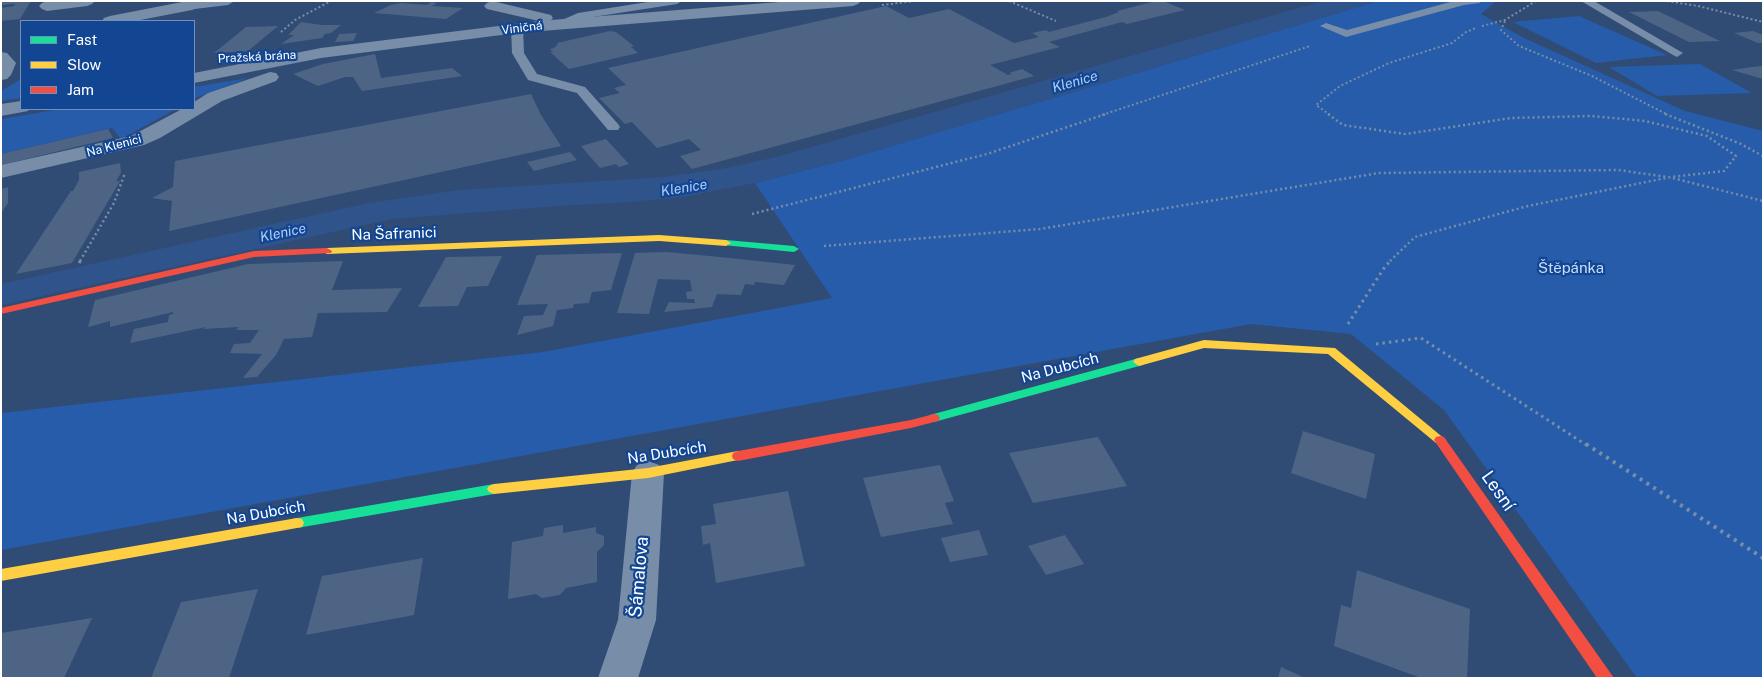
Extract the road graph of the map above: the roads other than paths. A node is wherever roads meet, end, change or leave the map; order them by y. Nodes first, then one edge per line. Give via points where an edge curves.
1 (87, 1) edge
2 (678, 1) edge
3 (853, 1) edge
4 (1476, 1) edge
5 (1586, 1) edge
6 (228, 2) edge
7 (194, 4) edge
8 (47, 6) dead end
9 (492, 6) dead end
10 (115, 20) edge
11 (561, 23) junction
12 (1326, 26) dead end
13 (518, 28) junction
14 (321, 53) junction
15 (1677, 53) dead end
16 (195, 61) edge
17 (303, 68) dead end
18 (195, 78) edge
19 (20, 107) edge
20 (195, 109) edge
21 (1, 110) edge
22 (194, 110) edge
23 (612, 127) dead end
24 (1, 172) edge
25 (794, 248) road end
26 (1, 311) edge
27 (1330, 352) joint
28 (648, 473) junction
29 (1, 574) edge
30 (618, 678) edge
31 (1606, 678) edge

1 - 8 street
2 - 11 lane via 578,16
3 - 11 street, Viničná
4 - 12 lane via 1346,34
5 - 15 lane
6 - 7 lane
7 - 10 street
9 - 11 street
11 - 13 street, Viničná
13 - 14 street, Viničná
13 - 23 lane via 518,52 532,77 581,90
14 - 16 street, Pražská brána
14 - 18 street, Viničná
17 - 20 street, Na Klenici via 215,97
19 - 21 street
22 - 24 street, Na Klenici via 137,142
25 - 26 street, Na Šafranici via 659,238 254,254
27 - 28 street, Na Dubcích via 1204,344 911,424
27 - 31 street, Lesní via 1443,443
28 - 29 street, Na Dubcích via 511,486
28 - 30 street, Šámalova via 637,620

